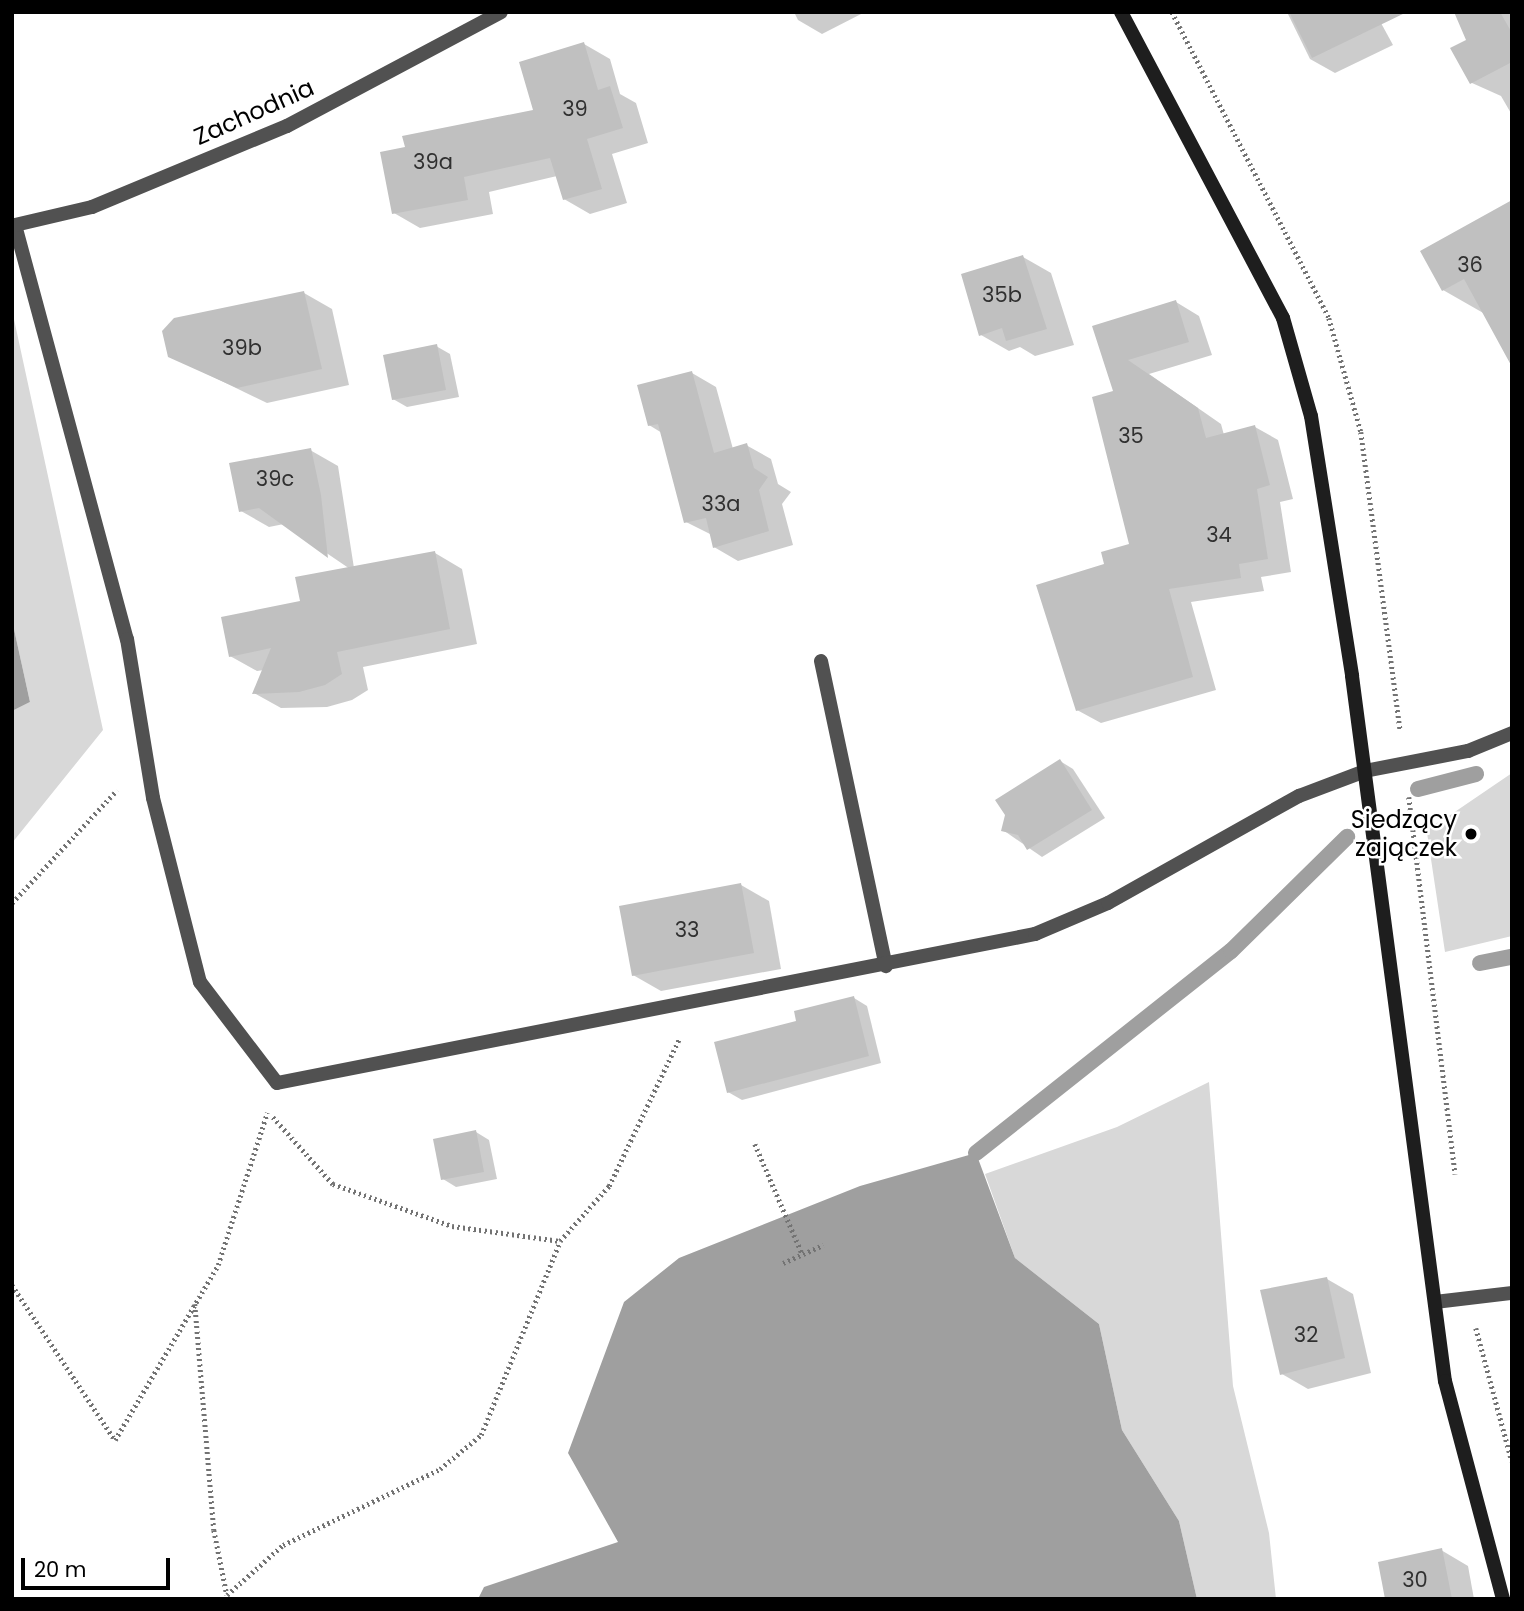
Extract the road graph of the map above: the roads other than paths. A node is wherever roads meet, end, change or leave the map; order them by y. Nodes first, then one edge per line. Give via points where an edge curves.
1 (501, 12) edge
2 (1121, 12) edge
3 (821, 661) dead end
4 (1512, 733) edge
5 (1365, 771) junction
6 (886, 966) junction
7 (1512, 1293) edge
8 (1435, 1302) junction
9 (1503, 1599) edge

1 - 6 street, Zachodnia via 286,126 92,207 15,225 127,639 147,759 200,982 277,1083
2 - 5 main road via 1283,318 1311,416
3 - 6 street
4 - 5 street via 1468,751
5 - 6 street via 1299,796 1108,903 1035,934
5 - 8 main road
7 - 8 street
8 - 9 main road via 1445,1381

